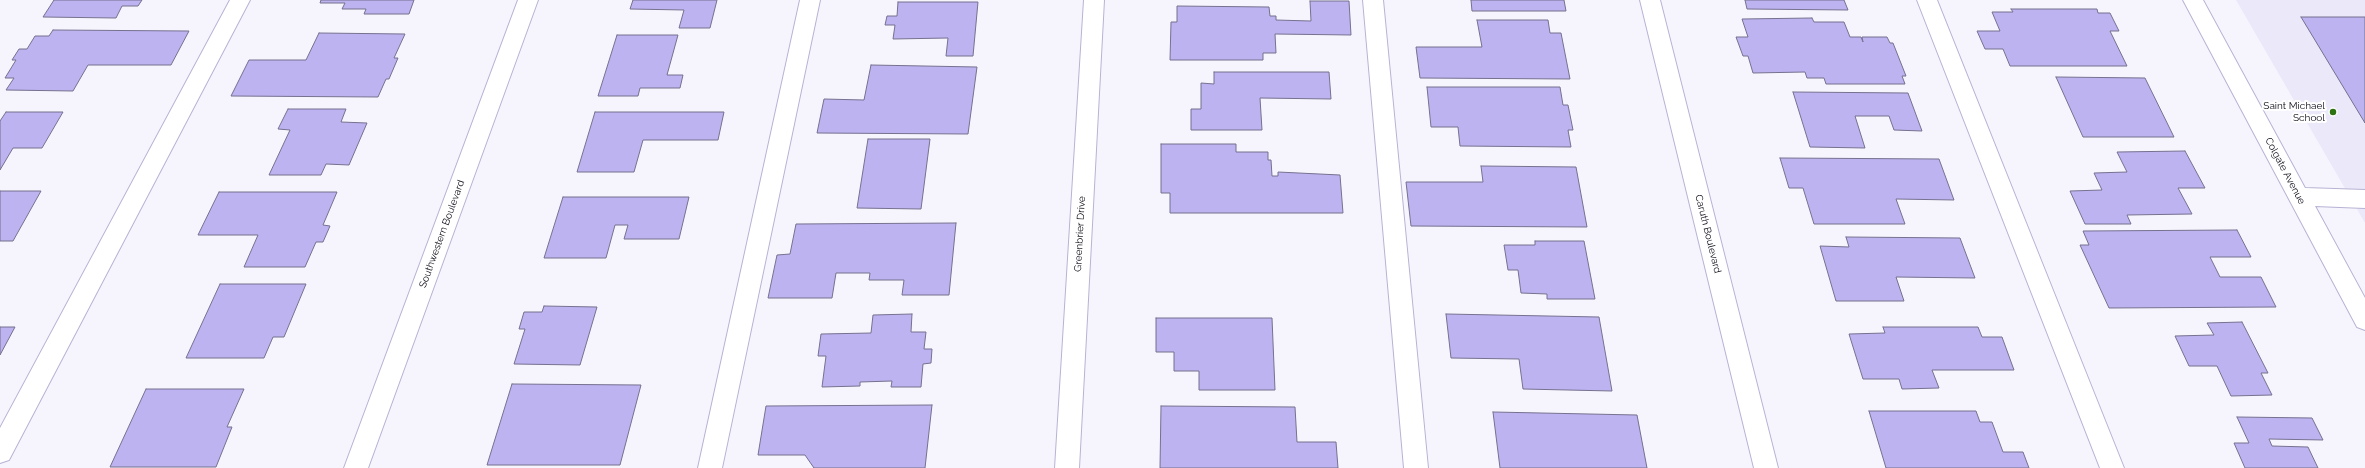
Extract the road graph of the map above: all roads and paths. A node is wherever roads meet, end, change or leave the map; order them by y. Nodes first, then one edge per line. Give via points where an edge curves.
1 (240, 0) edge
2 (528, 0) edge
3 (810, 0) edge
4 (1094, 0) edge
5 (1373, 0) edge
6 (1650, 0) edge
7 (1927, 0) edge
8 (2193, 0) edge
9 (2299, 197) junction
10 (2365, 199) edge
11 (2365, 320) edge
12 (0, 452) edge
13 (356, 468) edge
14 (710, 468) edge
15 (1067, 468) edge
16 (1416, 468) edge
17 (1766, 468) edge
18 (2112, 468) edge

1 - 12 street
2 - 13 street, Southwestern Boulevard
3 - 14 street
4 - 15 street, Greenbrier Drive
5 - 16 street
6 - 17 street, Caruth Boulevard
7 - 18 street
8 - 9 street, Colgate Avenue
9 - 10 street
9 - 11 street, Colgate Avenue

